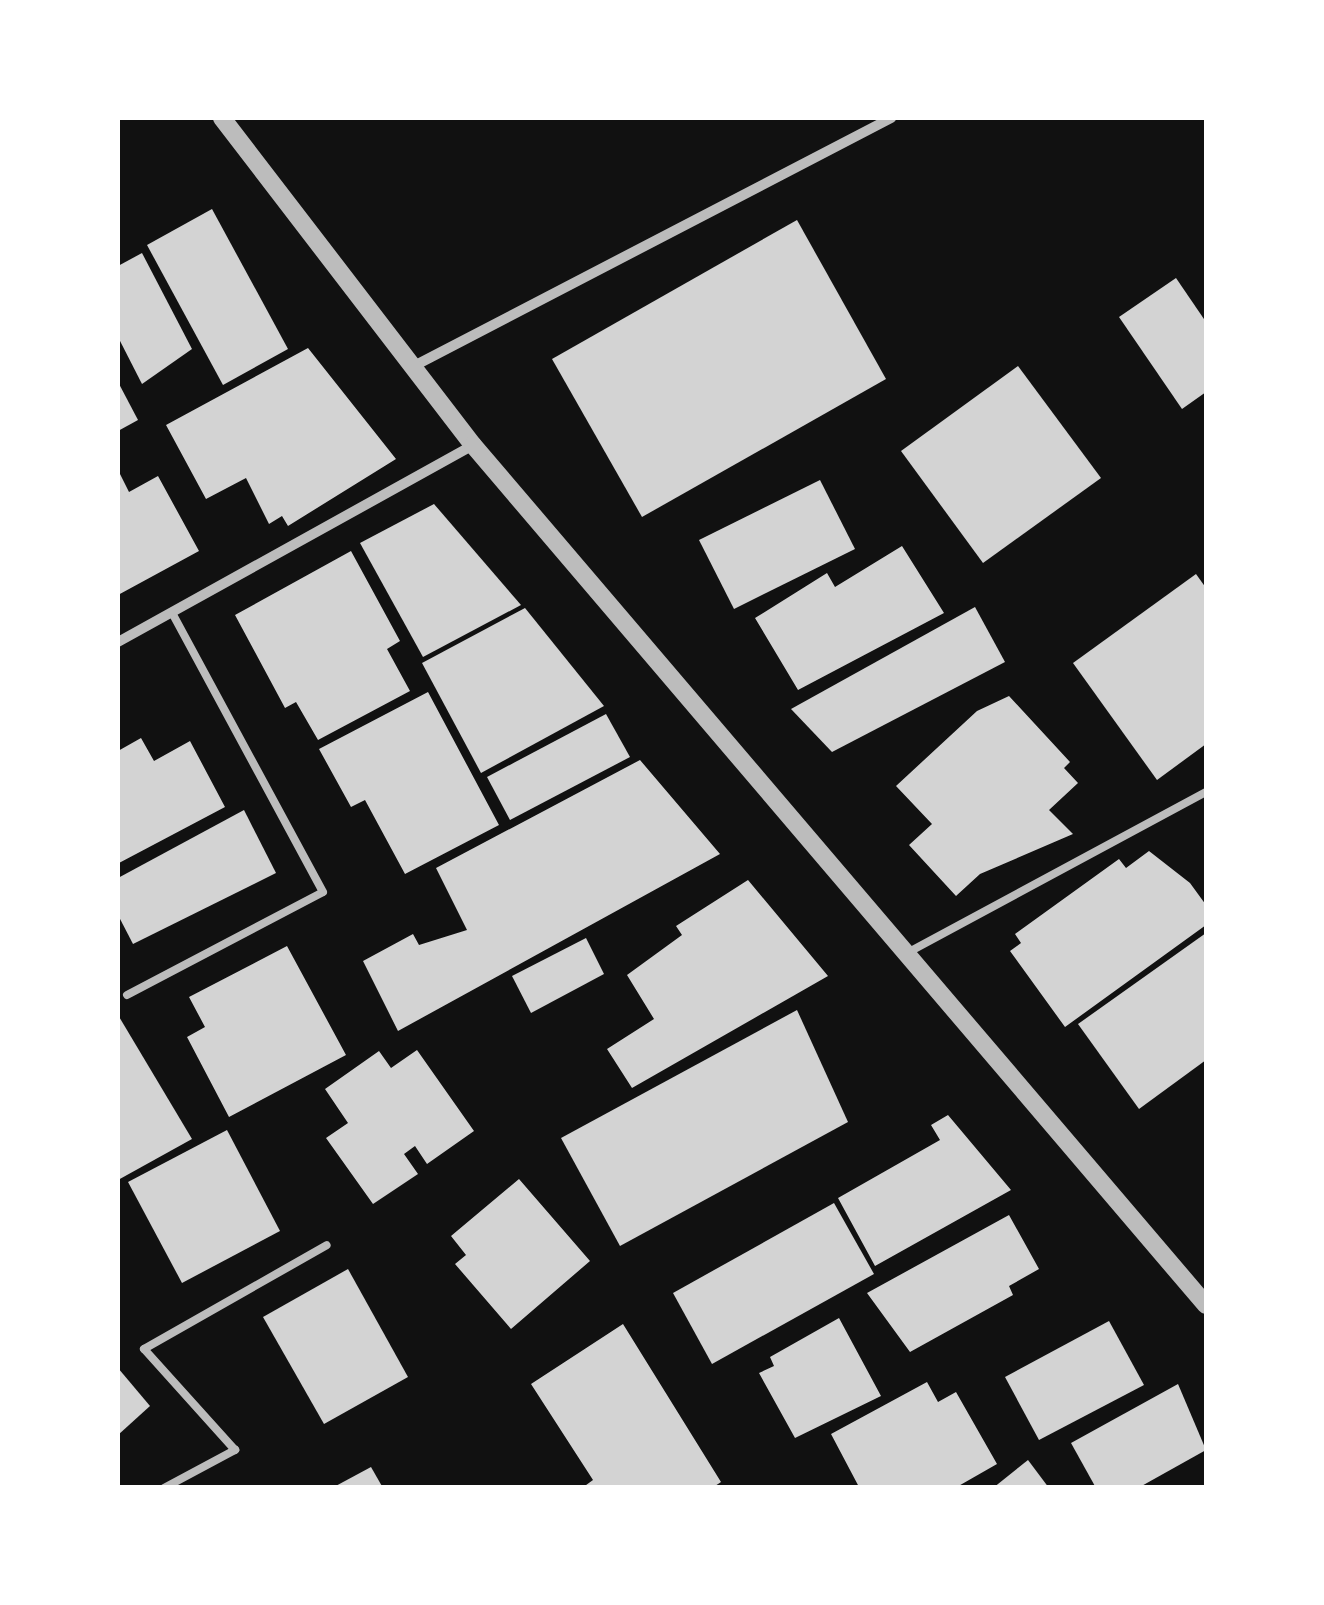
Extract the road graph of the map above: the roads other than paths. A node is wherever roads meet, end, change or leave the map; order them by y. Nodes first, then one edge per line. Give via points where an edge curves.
1 (222, 118) edge
2 (891, 118) edge
3 (414, 366) junction
4 (474, 445) junction
5 (172, 613) junction
6 (118, 642) edge
7 (1206, 792) edge
8 (903, 955) junction
9 (127, 995) dead end
10 (327, 1245) dead end
11 (1206, 1305) edge
12 (164, 1488) edge

1 - 3 street
2 - 3 street
3 - 4 street
4 - 5 street
4 - 8 street
5 - 6 street
5 - 9 lane via 323,892
7 - 8 lane
8 - 11 street
10 - 12 lane via 144,1348 235,1450

